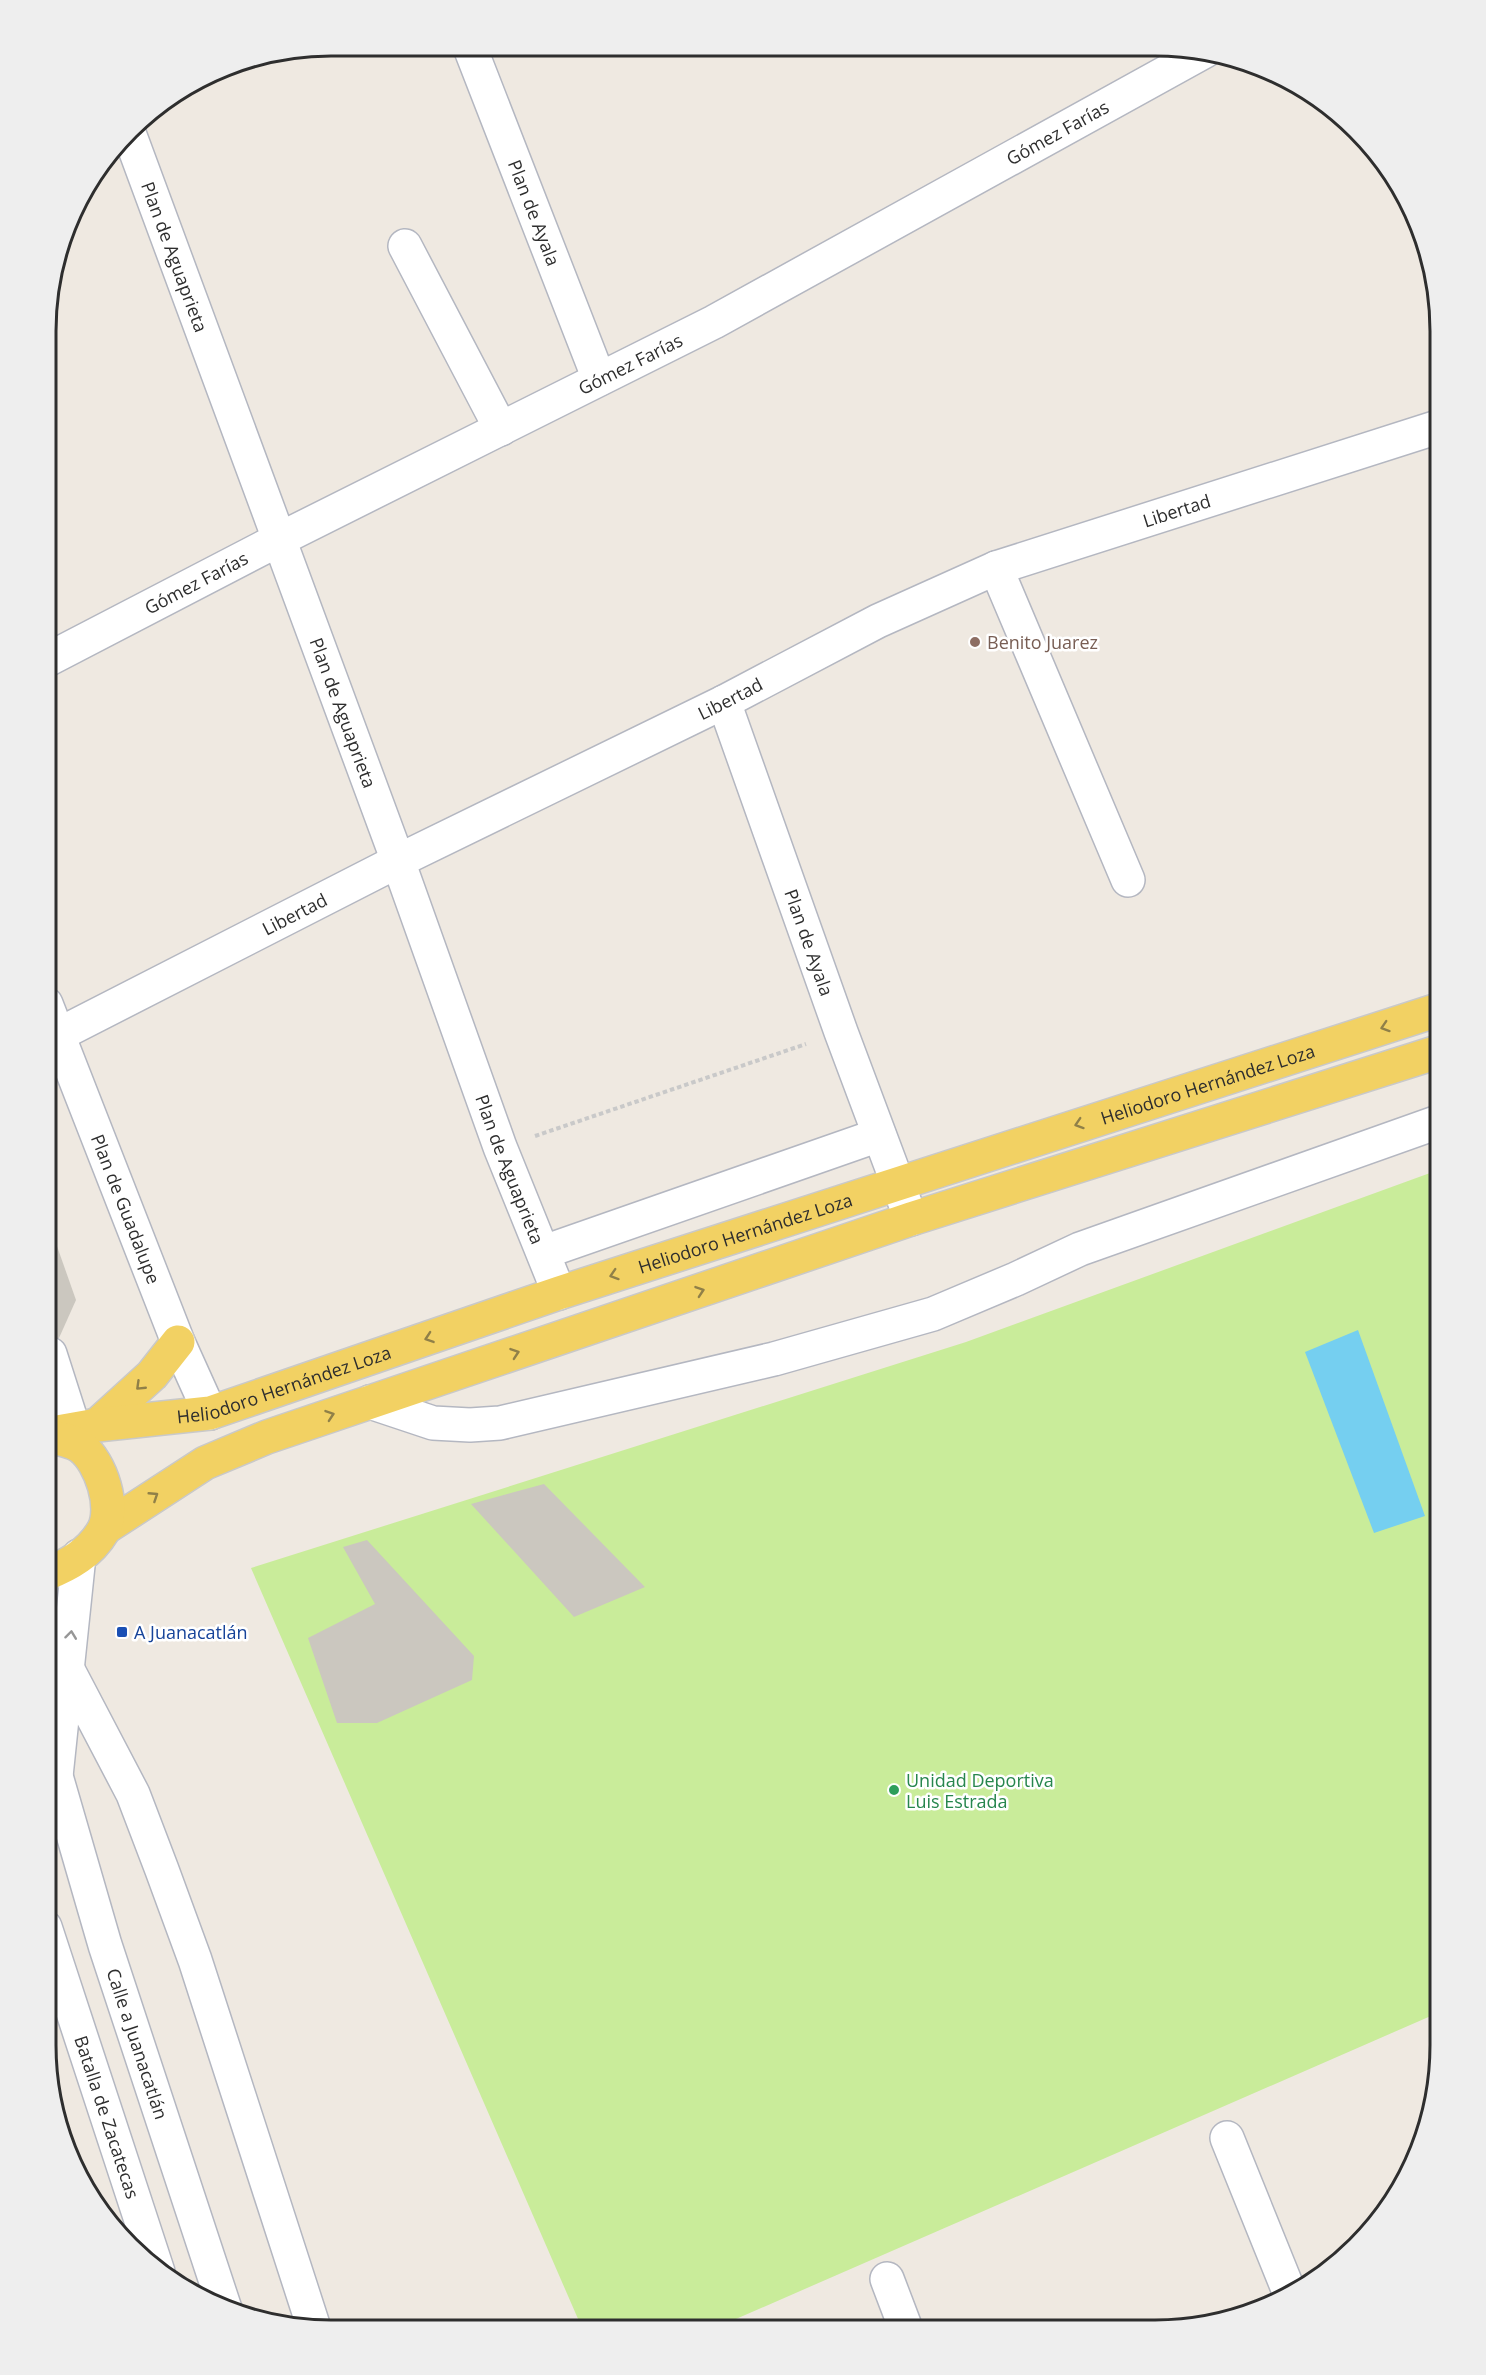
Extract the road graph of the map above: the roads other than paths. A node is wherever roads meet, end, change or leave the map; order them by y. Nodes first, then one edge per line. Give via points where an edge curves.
1 (473, 56) edge
2 (1193, 58) edge
3 (132, 141) edge
4 (405, 246) dead end
5 (599, 379) junction
6 (501, 429) junction
7 (1430, 430) edge
8 (278, 540) junction
9 (996, 568) junction
10 (56, 655) edge
11 (724, 702) junction
12 (398, 861) junction
13 (1128, 879) dead end
14 (1430, 1013) edge
15 (56, 1036) edge
16 (56, 1048) edge
17 (1430, 1055) edge
18 (1430, 1125) edge
19 (879, 1135) junction
20 (898, 1182) junction
21 (911, 1220) junction
22 (544, 1252) junction
23 (559, 1293) junction
24 (178, 1342) junction
25 (56, 1383) edge
26 (370, 1402) junction
27 (210, 1413) junction
28 (66, 1431) edge
29 (105, 1528) junction
30 (79, 1556) junction
31 (56, 1570) edge
32 (67, 1668) junction
33 (56, 1738) edge
34 (56, 1786) edge
35 (56, 1961) edge
36 (1227, 2138) dead end
37 (152, 2254) edge
38 (887, 2279) dead end
39 (1287, 2286) edge
40 (221, 2297) edge
41 (311, 2319) edge
42 (903, 2320) edge

1 - 5 street, Plan de Ayala
2 - 5 street, Gómez Farías via 714,322
3 - 8 street, Plan de Aguaprieta
4 - 6 street
5 - 6 street, Gómez Farías
6 - 8 street, Gómez Farías
7 - 9 street, Libertad
8 - 10 street, Gómez Farías
8 - 12 street, Plan de Aguaprieta
9 - 11 street, Libertad via 878,621
9 - 13 street
11 - 12 street, Libertad
11 - 19 street, Plan de Ayala
12 - 15 street, Libertad
12 - 22 street, Plan de Aguaprieta via 500,1147
14 -> 20 main road, Heliodoro Hernández Loza
16 - 24 street, Plan de Guadalupe
17 - 21 main road
18 - 26 street via 1080,1249 933,1314 774,1359 500,1423 433,1423
19 - 20 street, Plan de Ayala
19 - 22 street
20 - 21 street, Plan de Ayala
20 -> 23 main road, Heliodoro Hernández Loza
26 -> 21 main road
22 - 23 street, Plan de Aguaprieta
23 -> 27 main road, Heliodoro Hernández Loza
24 - 27 street, Plan de Guadalupe
24 -> 28 main road via 152,1374
25 - 28 street
29 -> 26 main road via 205,1463
27 - 28 main road, Heliodoro Hernández Loza
28 - 29 main road via 64,1439 93,1460 103,1481 108,1500
29 - 30 main road
30 - 31 main road
32 -> 30 street, Calle a Juanacatlán
32 - 33 street, Calle a Juanacatlán
32 - 41 street via 134,1794 198,1971
34 - 40 street, Calle a Juanacatlán
35 - 37 street, Batalla de Zacatecas
36 - 39 street
38 - 42 street

